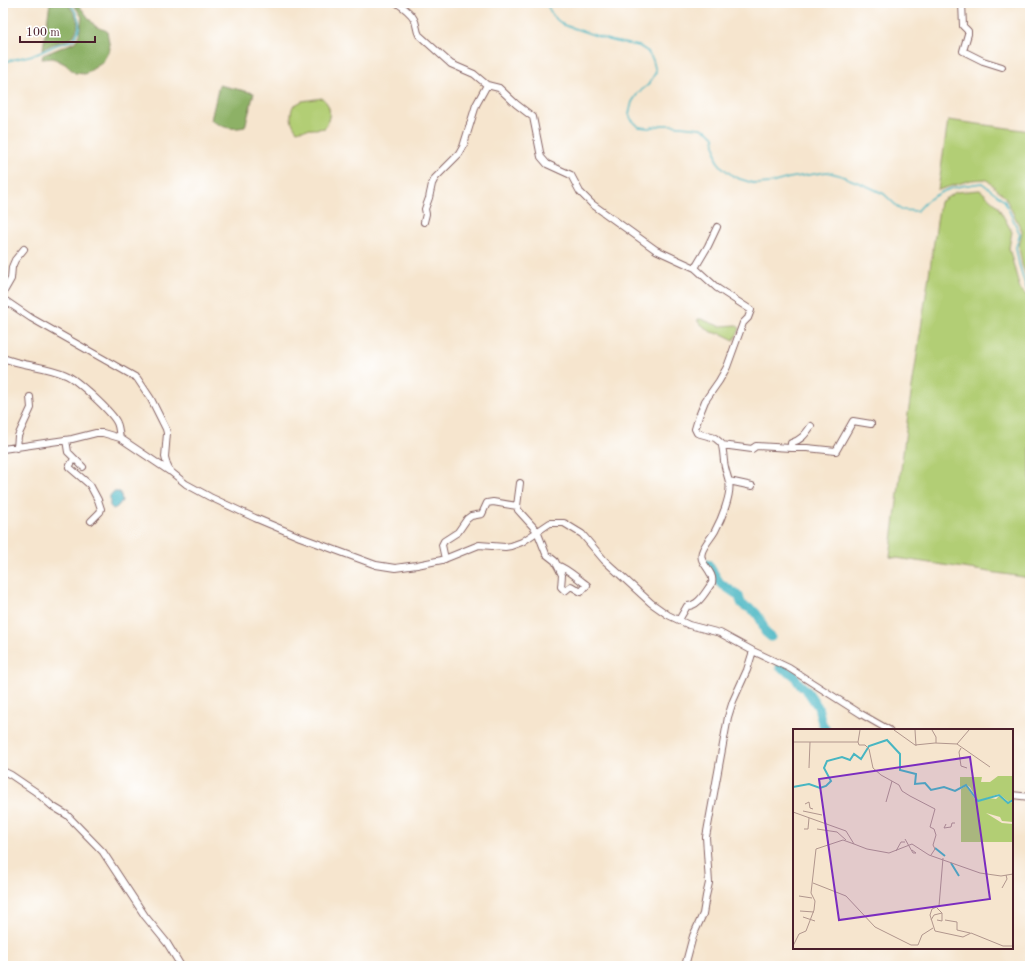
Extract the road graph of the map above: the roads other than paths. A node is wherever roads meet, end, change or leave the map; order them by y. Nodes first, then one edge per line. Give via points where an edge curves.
1 (397, 3) edge
2 (962, 3) edge
3 (1002, 67) dead end
4 (488, 85) junction
5 (424, 222) dead end
6 (716, 227) dead end
7 (24, 249) dead end
8 (695, 268) junction
9 (3, 292) edge
10 (3, 299) edge
11 (3, 358) edge
12 (30, 397) dead end
13 (872, 424) dead end
14 (811, 426) dead end
15 (120, 438) junction
16 (66, 440) junction
17 (722, 445) junction
18 (17, 448) junction
19 (790, 448) junction
20 (3, 449) edge
21 (74, 460) junction
22 (83, 467) dead end
23 (170, 471) junction
24 (729, 481) junction
25 (520, 483) dead end
26 (752, 486) dead end
27 (517, 506) junction
28 (91, 521) dead end
29 (537, 532) junction
30 (445, 559) junction
31 (557, 565) junction
32 (679, 620) junction
33 (753, 651) junction
34 (887, 729) edge
35 (3, 771) edge
36 (1013, 795) edge
37 (1030, 797) edge
38 (181, 966) edge
39 (685, 966) edge

1 - 4 street via 412,16 417,31 430,45 452,64 474,74
2 - 3 street via 963,26 968,31 963,51
4 - 5 street via 476,105 463,147 432,184
4 - 8 street via 500,88 533,117 541,158 547,164 571,175 580,192 592,204 656,250
6 - 8 street
7 - 9 street via 12,267 11,279
8 - 17 street via 717,288 751,311 742,323 724,372 702,406 695,429 696,433 719,440
10 - 23 street via 137,378 166,429 166,461
11 - 15 street via 70,377 112,416
12 - 18 street via 31,408 18,436
13 - 19 street via 853,421 836,451
14 - 19 street via 805,435 791,443
15 - 16 street via 100,433
15 - 23 street
16 - 18 street
16 - 21 street via 68,452
17 - 19 street via 752,449 756,446
17 - 24 street
18 - 20 street
21 - 22 street
21 - 28 street via 69,467 90,485 98,500 100,512
23 - 30 street via 210,498 300,537 369,563 395,568
24 - 26 street
24 - 32 street via 728,501 714,534 702,551 701,559 710,571 712,583 698,602 693,606 687,606
25 - 27 street
27 - 29 street
27 - 30 street via 487,503 482,514 471,516 458,532 444,541 442,545
29 - 30 street via 511,546 479,545
29 - 31 street via 546,554
29 - 32 street via 553,522 572,527 651,603
31 - 31 street via 562,575 561,587 564,591 571,586 581,592 587,585
32 - 33 street via 720,633
33 - 34 street via 789,668
33 - 39 street via 728,718 706,837 708,883 703,914 693,936
35 - 38 street via 67,815 103,852 144,916 167,943
36 - 37 street

